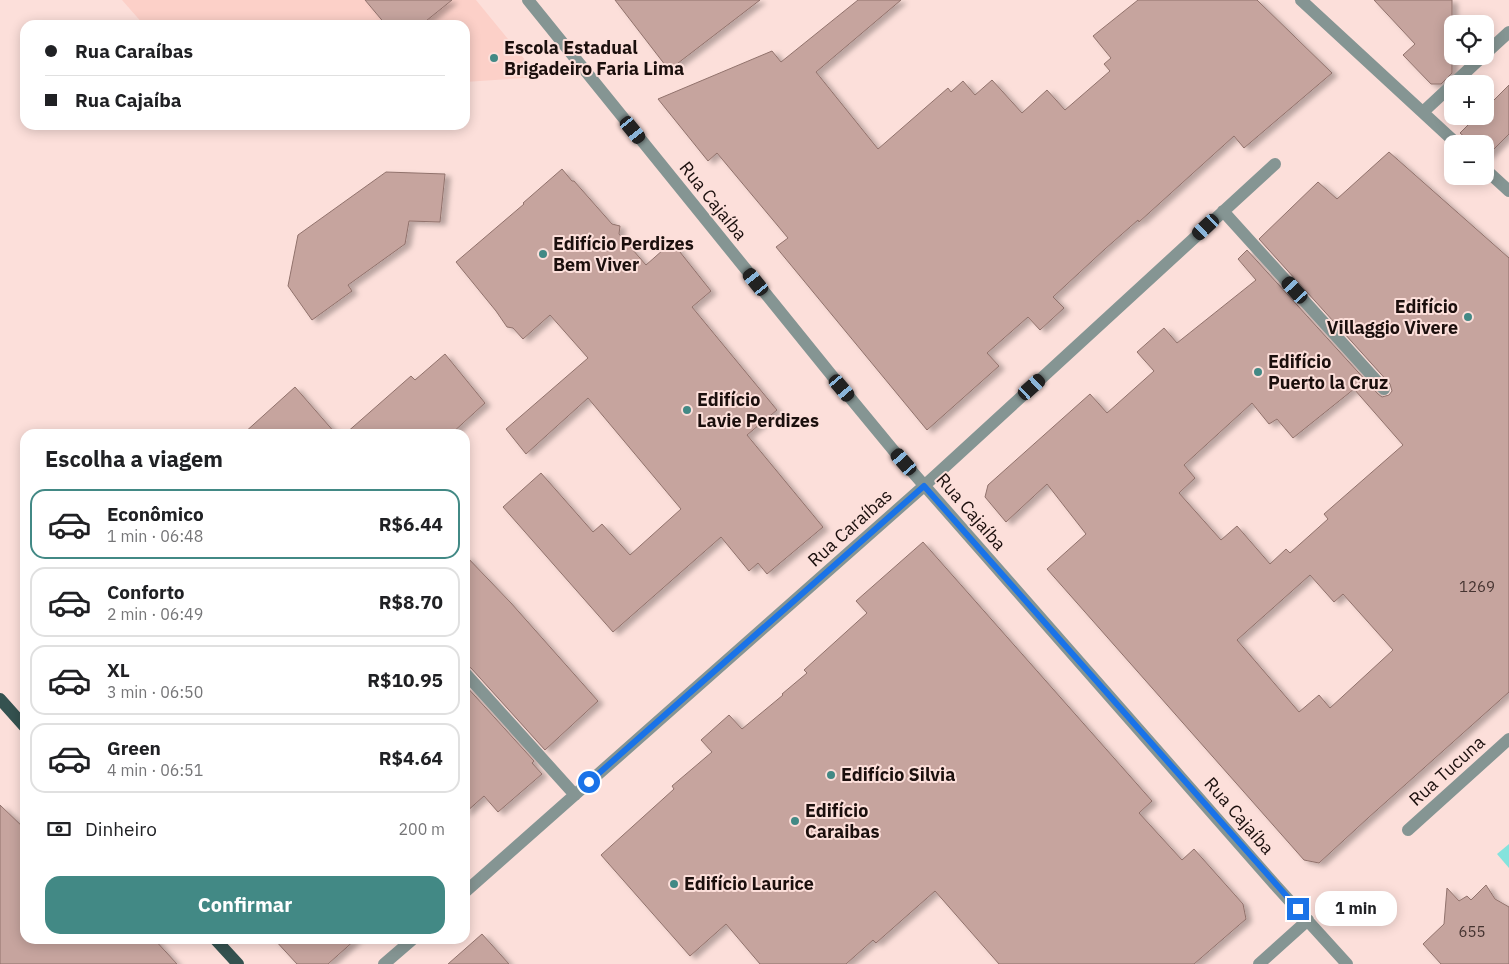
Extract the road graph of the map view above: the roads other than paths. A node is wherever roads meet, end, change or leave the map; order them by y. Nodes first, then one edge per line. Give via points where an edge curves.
1 (528, 0) edge
2 (1301, 0) edge
3 (1509, 32) edge
4 (1494, 46) edge
5 (1473, 65) edge
6 (1463, 75) edge
7 (1444, 92) edge
8 (1423, 112) junction
9 (1448, 135) edge
10 (1275, 164) dead end
11 (1494, 177) edge
12 (1509, 191) edge
13 (1223, 211) junction
14 (1384, 389) dead end
15 (924, 486) junction
16 (470, 679) edge
17 (0, 699) edge
18 (20, 721) edge
19 (1509, 739) edge
20 (575, 795) junction
21 (1408, 830) dead end
22 (470, 888) edge
23 (1308, 920) junction
24 (220, 944) edge
25 (407, 944) edge
26 (238, 964) edge
27 (384, 964) edge
28 (1259, 964) edge
29 (1347, 964) edge

1 - 15 street, Rua Cajaíba
2 - 8 street
3 - 4 street
5 - 6 street
7 - 8 street
8 - 9 street
10 - 13 street, Rua Caraíbas
11 - 12 street
13 - 14 street
13 - 15 street, Rua Caraíbas
15 - 20 street, Rua Caraíbas
15 - 23 street, Rua Cajaíba
16 - 20 street
17 - 18 main road
19 - 21 street, Rua Tucuna
20 - 22 street, Rua Caraíbas
23 - 28 street
23 - 29 street, Rua Cajaíba
24 - 26 main road
25 - 27 street

